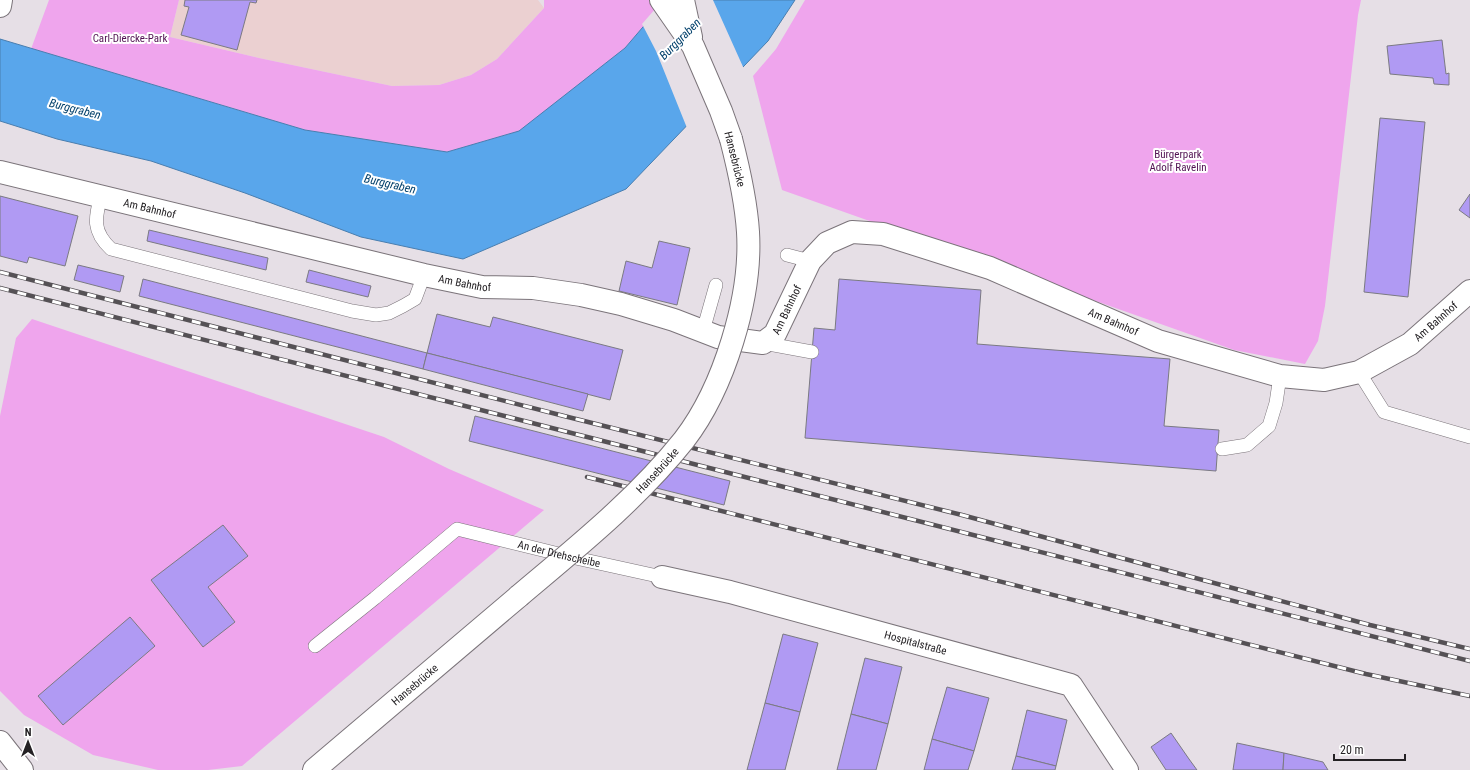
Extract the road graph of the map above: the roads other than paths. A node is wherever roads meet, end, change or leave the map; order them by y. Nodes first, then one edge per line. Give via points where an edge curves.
1 (1, 0) edge
2 (661, 0) edge
3 (683, 0) edge
4 (0, 6) edge
5 (693, 46) junction
6 (0, 172) edge
7 (101, 195) junction
8 (787, 255) dead end
9 (810, 261) junction
10 (424, 275) junction
11 (716, 284) dead end
12 (1470, 291) edge
13 (703, 331) junction
14 (763, 343) junction
15 (812, 352) dead end
16 (1359, 372) junction
17 (1280, 376) junction
18 (1470, 437) edge
19 (1222, 449) dead end
20 (662, 577) joint
21 (316, 646) dead end
22 (12, 756) edge
23 (36, 770) edge
24 (314, 770) edge
25 (1127, 770) edge

1 - 4 street
2 - 5 street, Hansebrücke
3 - 5 street, Hansebrücke
5 - 24 street, Hansebrücke, bridge via 726,125 742,188 748,233 738,324 722,370 697,421 632,498
6 - 7 street, Am Bahnhof
7 - 10 street, Am Bahnhof
7 - 10 lane via 95,217 103,241 111,249 352,311 376,315 389,313 403,306 415,299
8 - 9 lane
9 - 14 street, Am Bahnhof via 775,334
9 - 17 street, Am Bahnhof via 827,243 852,232 883,234 990,268 1158,341
10 - 13 street, Am Bahnhof via 482,287 533,288 581,295 621,304
11 - 13 lane
12 - 16 street, Am Bahnhof via 1410,344
13 - 14 street, Am Bahnhof via 718,337
14 - 15 lane
16 - 17 street, Am Bahnhof via 1324,380
16 - 18 lane via 1384,412
17 - 19 lane via 1269,426 1247,445
20 - 21 lane, An der Drehscheibe via 457,529
20 - 25 street, Hospitalstraße via 738,594 1071,685
22 - 23 street

